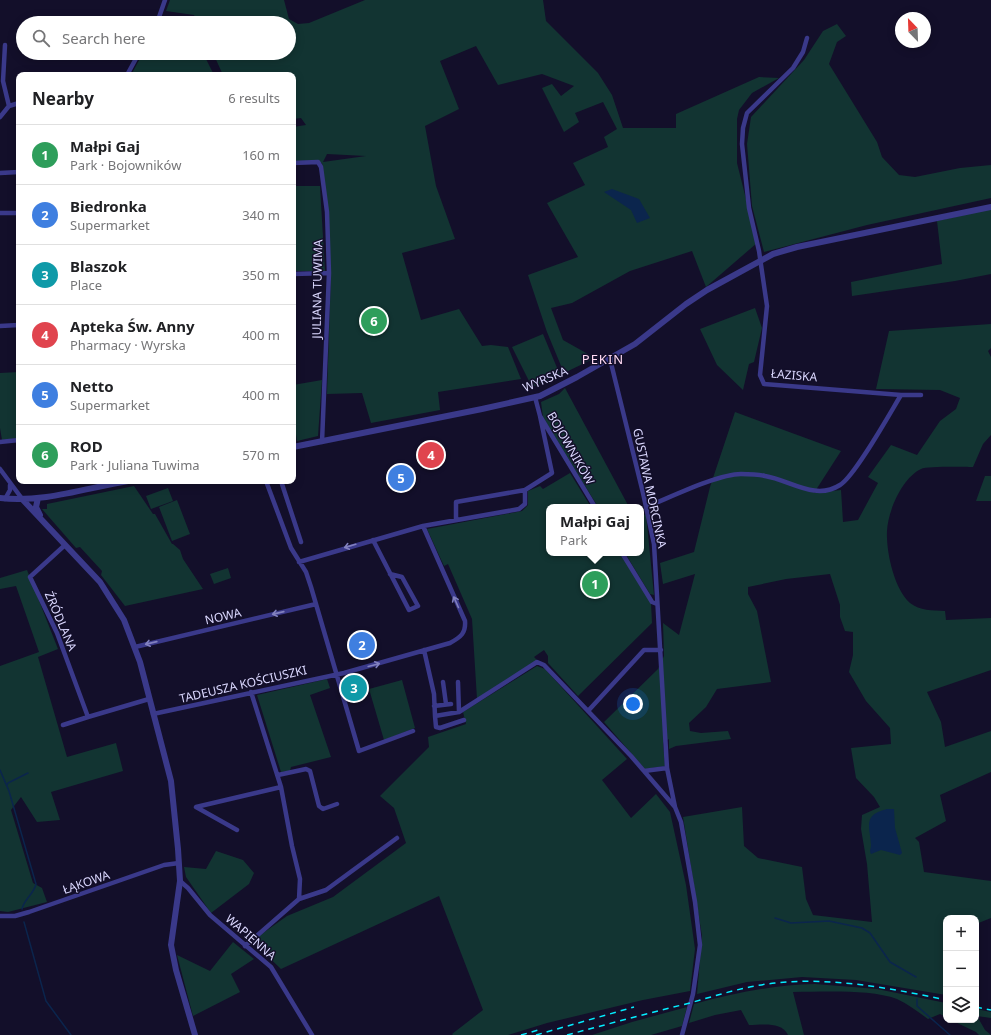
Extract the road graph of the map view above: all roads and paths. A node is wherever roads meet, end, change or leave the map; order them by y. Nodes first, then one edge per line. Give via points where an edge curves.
1 (165, 0) edge
2 (159, 16) edge
3 (807, 38) dead end
4 (5, 45) dead end
5 (135, 60) edge
6 (129, 72) edge
7 (16, 104) edge
8 (9, 106) junction
9 (0, 117) edge
10 (296, 163) edge
11 (16, 172) edge
12 (0, 173) edge
13 (991, 207) edge
14 (0, 213) edge
15 (16, 213) edge
16 (760, 261) junction
17 (329, 273) junction
18 (296, 274) edge
19 (16, 325) edge
20 (0, 326) edge
21 (610, 359) junction
22 (902, 395) junction
23 (921, 395) dead end
24 (535, 397) junction
25 (540, 416) junction
26 (16, 440) edge
27 (0, 442) edge
28 (322, 442) junction
29 (296, 447) edge
30 (0, 469) edge
31 (112, 484) edge
32 (267, 484) edge
33 (283, 484) edge
34 (10, 485) junction
35 (525, 490) junction
36 (38, 498) junction
37 (3, 499) edge
38 (23, 500) junction
39 (593, 504) edge
40 (646, 507) junction
41 (456, 520) junction
42 (423, 526) junction
43 (54, 534) junction
44 (373, 540) junction
45 (300, 542) dead end
46 (65, 545) junction
47 (624, 556) edge
48 (300, 562) junction
49 (390, 574) junction
50 (316, 604) junction
51 (657, 604) junction
52 (135, 647) junction
53 (661, 648) junction
54 (424, 650) junction
55 (336, 673) junction
56 (443, 682) dead end
57 (458, 682) dead end
58 (251, 692) junction
59 (149, 698) junction
60 (446, 704) junction
61 (451, 704) dead end
62 (434, 706) junction
63 (588, 711) junction
64 (459, 712) junction
65 (153, 714) junction
66 (435, 716) junction
67 (88, 717) junction
68 (464, 720) dead end
69 (63, 725) dead end
70 (413, 731) dead end
71 (666, 768) junction
72 (644, 771) junction
73 (278, 775) junction
74 (281, 787) junction
75 (337, 804) dead end
76 (675, 807) junction
77 (237, 830) dead end
78 (397, 838) dead end
79 (179, 863) junction
80 (180, 881) junction
81 (299, 899) junction
82 (0, 916) edge
83 (245, 946) junction
84 (195, 1035) edge
85 (312, 1035) edge
86 (682, 1035) edge

1 - 2 street
3 - 16 street via 803,52 793,68 747,113 743,128 742,144 749,208
4 - 8 street via 3,81
5 - 6 street
7 - 8 street
8 - 9 street
10 - 17 street, JULIANA TUWIMA via 318,162 321,166 328,212
11 - 12 street
13 - 16 street, WYRSKA via 797,247
14 - 15 street
16 - 21 street, WYRSKA via 696,297 643,339
16 - 22 street, ŁAZISKA via 767,306 760,375 764,384
17 - 18 street
17 - 28 street, JULIANA TUWIMA
19 - 20 street
21 - 24 street, WYRSKA
21 - 40 street, GUSTAWA MORCINKA
22 - 23 street, ŁAZISKA
22 - 40 street via 856,466 841,484 829,490 810,491 765,476 739,474 718,479
24 - 25 street, BOJOWNIKÓW
24 - 28 street, WYRSKA
25 - 35 street via 552,473
25 - 39 street, BOJOWNIKÓW
26 - 27 street
28 - 29 street, WYRSKA
30 - 34 street
31 - 36 street
32 - 48 street via 291,548
33 - 45 street
34 - 37 street via 10,490
34 - 38 street
35 - 41 street via 525,504 518,509
35 - 41 street via 456,502
36 - 38 street
36 - 43 street via 38,512 53,529
37 - 38 street
38 - 43 street
40 - 51 street, GUSTAWA MORCINKA via 654,544
41 - 42 street
42 - 44 street
54 -> 42 street, TADEUSZA KOŚCIUSZKI via 450,643 460,638 466,630 465,620
43 - 46 street
44 -> 48 street
44 - 49 street
46 - 52 street via 112,598
46 - 67 street, ŹRÓDLANA via 30,577 56,633
47 - 51 street via 652,602
48 - 50 street via 306,572
49 - 49 street via 409,610 418,606 402,577
50 -> 52 street, NOWA
50 - 55 street
51 - 53 street, GUSTAWA MORCINKA
52 - 59 street
53 - 63 street via 644,650
53 - 71 street, GUSTAWA MORCINKA
55 -> 54 street, TADEUSZA KOŚCIUSZKI via 344,673
54 - 62 street via 434,694
55 - 58 street, TADEUSZA KOŚCIUSZKI
55 - 70 street via 359,751
56 - 60 street
57 - 64 street
58 - 65 street, TADEUSZA KOŚCIUSZKI
58 - 73 street
59 - 65 street
59 - 67 street
60 - 61 street
60 - 62 street
62 - 66 street
63 - 64 street via 544,665 537,662
63 - 72 street
64 - 66 street
65 - 79 street via 171,781
66 - 68 street via 436,727 440,728
67 - 69 street
71 - 72 street
71 - 76 street, GUSTAWA MORCINKA
72 - 76 street
73 - 74 street
73 - 75 street via 306,769 310,772 319,806 322,809
74 - 77 street via 196,807
74 - 81 street via 300,879
76 - 86 street via 681,822 700,945 693,994
78 - 81 street via 326,890
79 - 80 street
79 - 82 street, ŁĄKOWA via 164,865 29,912
80 - 83 street, WAPIENNA via 210,915
80 - 84 street via 171,945
81 - 83 street
83 - 85 street, WAPIENNA via 271,967

